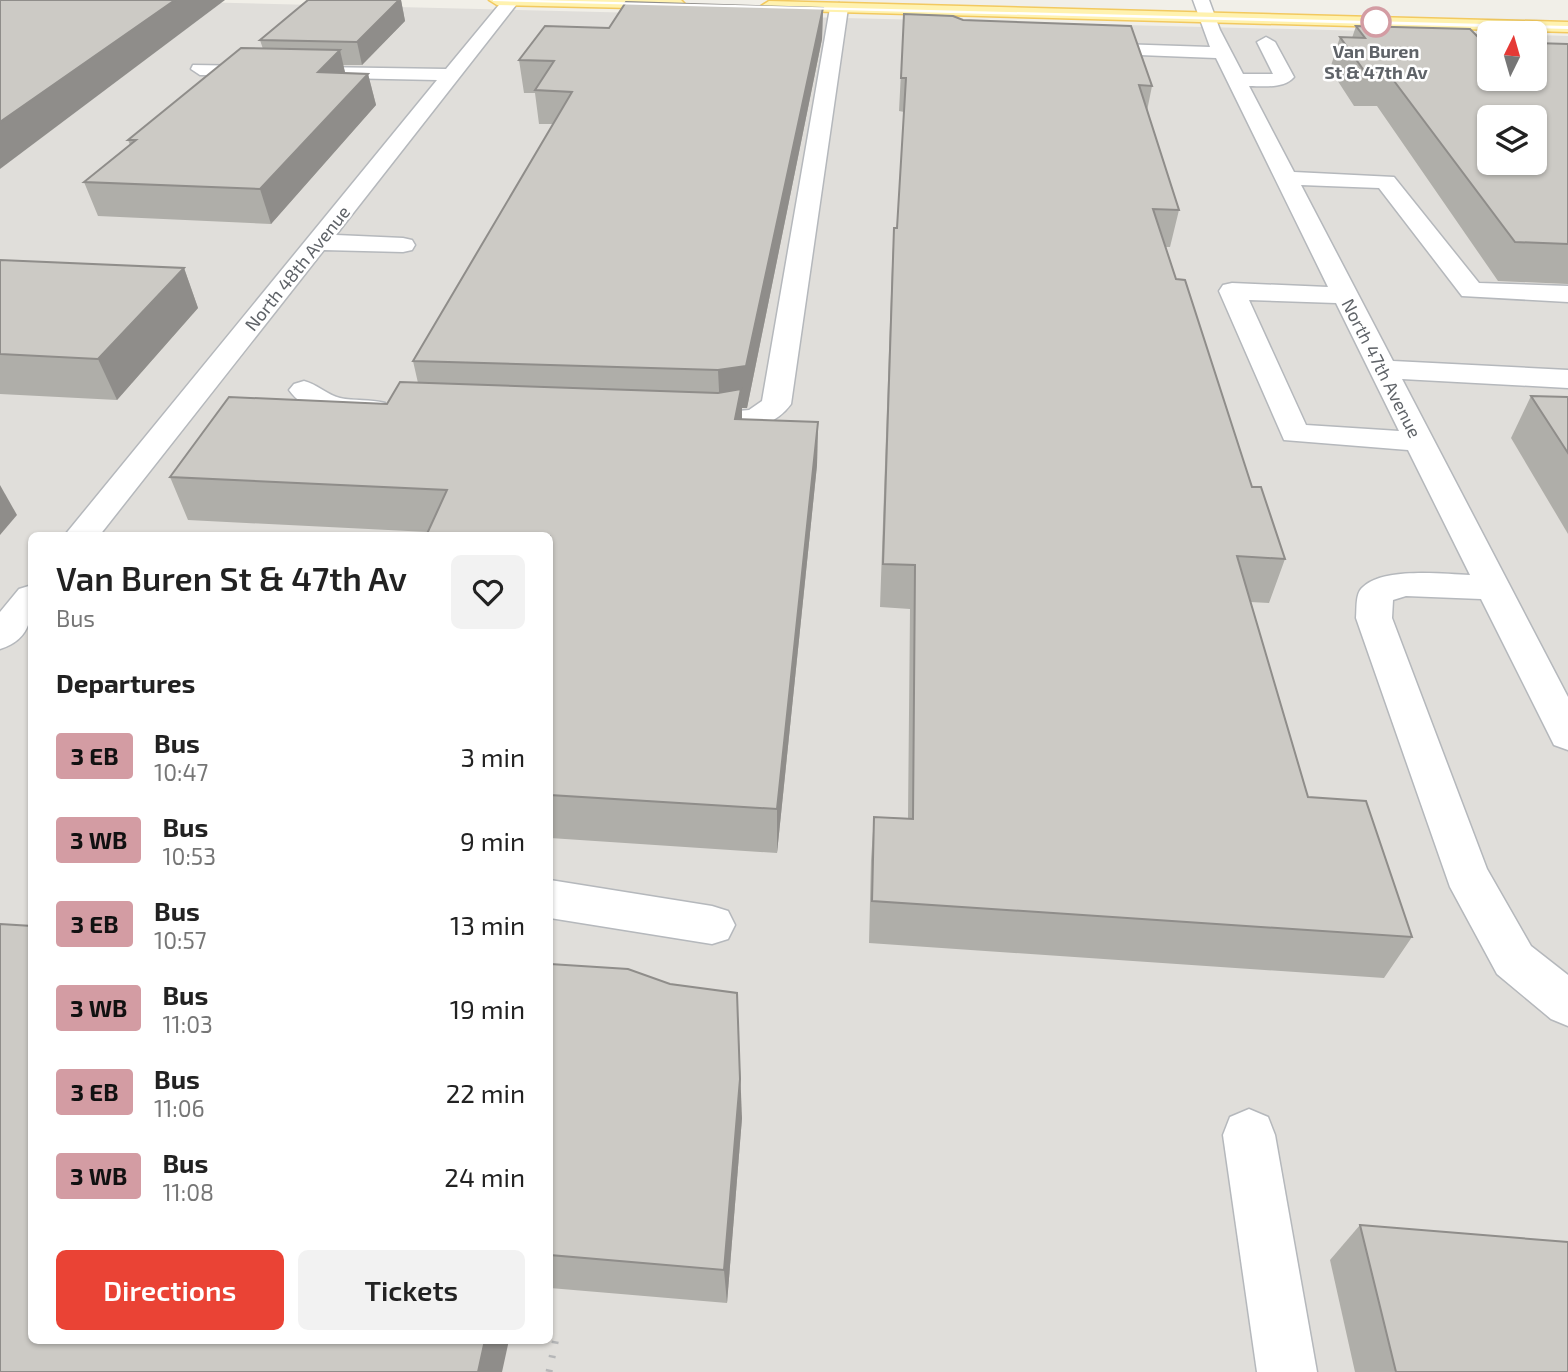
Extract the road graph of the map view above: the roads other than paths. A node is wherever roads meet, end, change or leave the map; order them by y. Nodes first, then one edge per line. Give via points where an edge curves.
1 (497, 0) edge
2 (512, 0) edge
3 (693, 5) edge
4 (746, 6) edge
5 (839, 8) junction
6 (1203, 9) edge
7 (1477, 27) edge
8 (1568, 27) edge
9 (1547, 28) edge
10 (1266, 42) dead end
11 (1071, 47) edge
12 (1223, 52) junction
13 (200, 69) dead end
14 (452, 75) junction
15 (1237, 80) junction
16 (1286, 177) junction
17 (318, 242) junction
18 (403, 245) dead end
19 (1568, 294) edge
20 (1346, 296) junction
21 (1383, 369) junction
22 (1568, 379) edge
23 (304, 390) dead end
24 (399, 411) edge
25 (667, 422) edge
26 (1419, 441) junction
27 (84, 532) edge
28 (1493, 588) junction
29 (28, 602) edge
30 (0, 636) edge
31 (1555, 682) edge
32 (1568, 735) edge
33 (553, 899) edge
34 (712, 925) dead end
35 (1568, 1004) edge
36 (1249, 1135) dead end
37 (1287, 1372) edge

1 - 2 main road
2 - 3 main road
2 - 14 street, North 48th Avenue
4 - 5 main road
5 - 6 main road
5 - 25 street via 776,404 758,418
6 - 7 main road
6 - 12 street, North 47th Avenue
8 - 9 main road
10 - 15 street via 1284,77
11 - 12 street
12 - 15 street, North 47th Avenue
13 - 14 street
14 - 17 street, North 48th Avenue
15 - 16 street, North 47th Avenue
16 - 19 street via 1386,182 1471,290
16 - 20 street, North 47th Avenue
17 - 18 street
17 - 27 street, North 48th Avenue
20 - 21 street, North 47th Avenue
20 - 26 street via 1232,291 1295,435
21 - 22 street
21 - 26 street, North 47th Avenue
23 - 24 street via 330,406
26 - 28 street, North 47th Avenue
28 - 31 street, North 47th Avenue
28 - 35 street via 1403,584 1376,594 1374,618 1466,874 1514,960
29 - 30 street
31 - 32 street, North 47th Avenue
33 - 34 street
36 - 37 street

